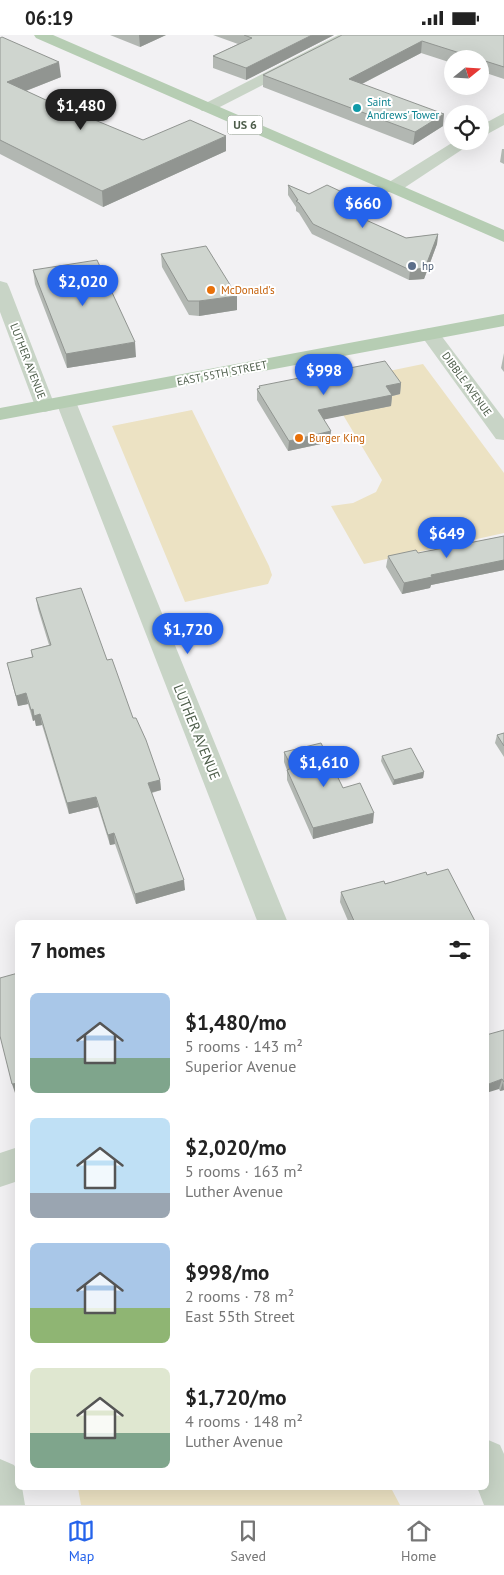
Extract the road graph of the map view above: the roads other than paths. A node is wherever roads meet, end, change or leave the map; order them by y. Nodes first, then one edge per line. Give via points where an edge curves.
1 (349, 35) edge
2 (46, 36) edge
3 (206, 108) junction
4 (504, 118) edge
5 (489, 127) edge
6 (453, 150) edge
7 (392, 188) junction
8 (504, 237) edge
9 (0, 287) edge
10 (504, 320) edge
11 (430, 334) junction
12 (55, 404) junction
13 (0, 414) edge
14 (504, 434) edge
15 (272, 920) edge
16 (15, 1166) edge
17 (0, 1170) edge
18 (489, 1466) edge
19 (0, 1479) edge
20 (504, 1503) edge
21 (4, 1505) edge

1 - 3 street
2 - 3 main road, US 6
3 - 7 main road, US 6
4 - 5 street
6 - 7 street
7 - 8 main road, US 6
9 - 12 street, LUTHER AVENUE
10 - 11 main road, EAST 55TH STREET
11 - 12 main road, EAST 55TH STREET
11 - 14 street, DIBBLE AVENUE
12 - 13 main road, EAST 55TH STREET
12 - 15 street, LUTHER AVENUE
16 - 17 street
18 - 20 street
19 - 21 street

